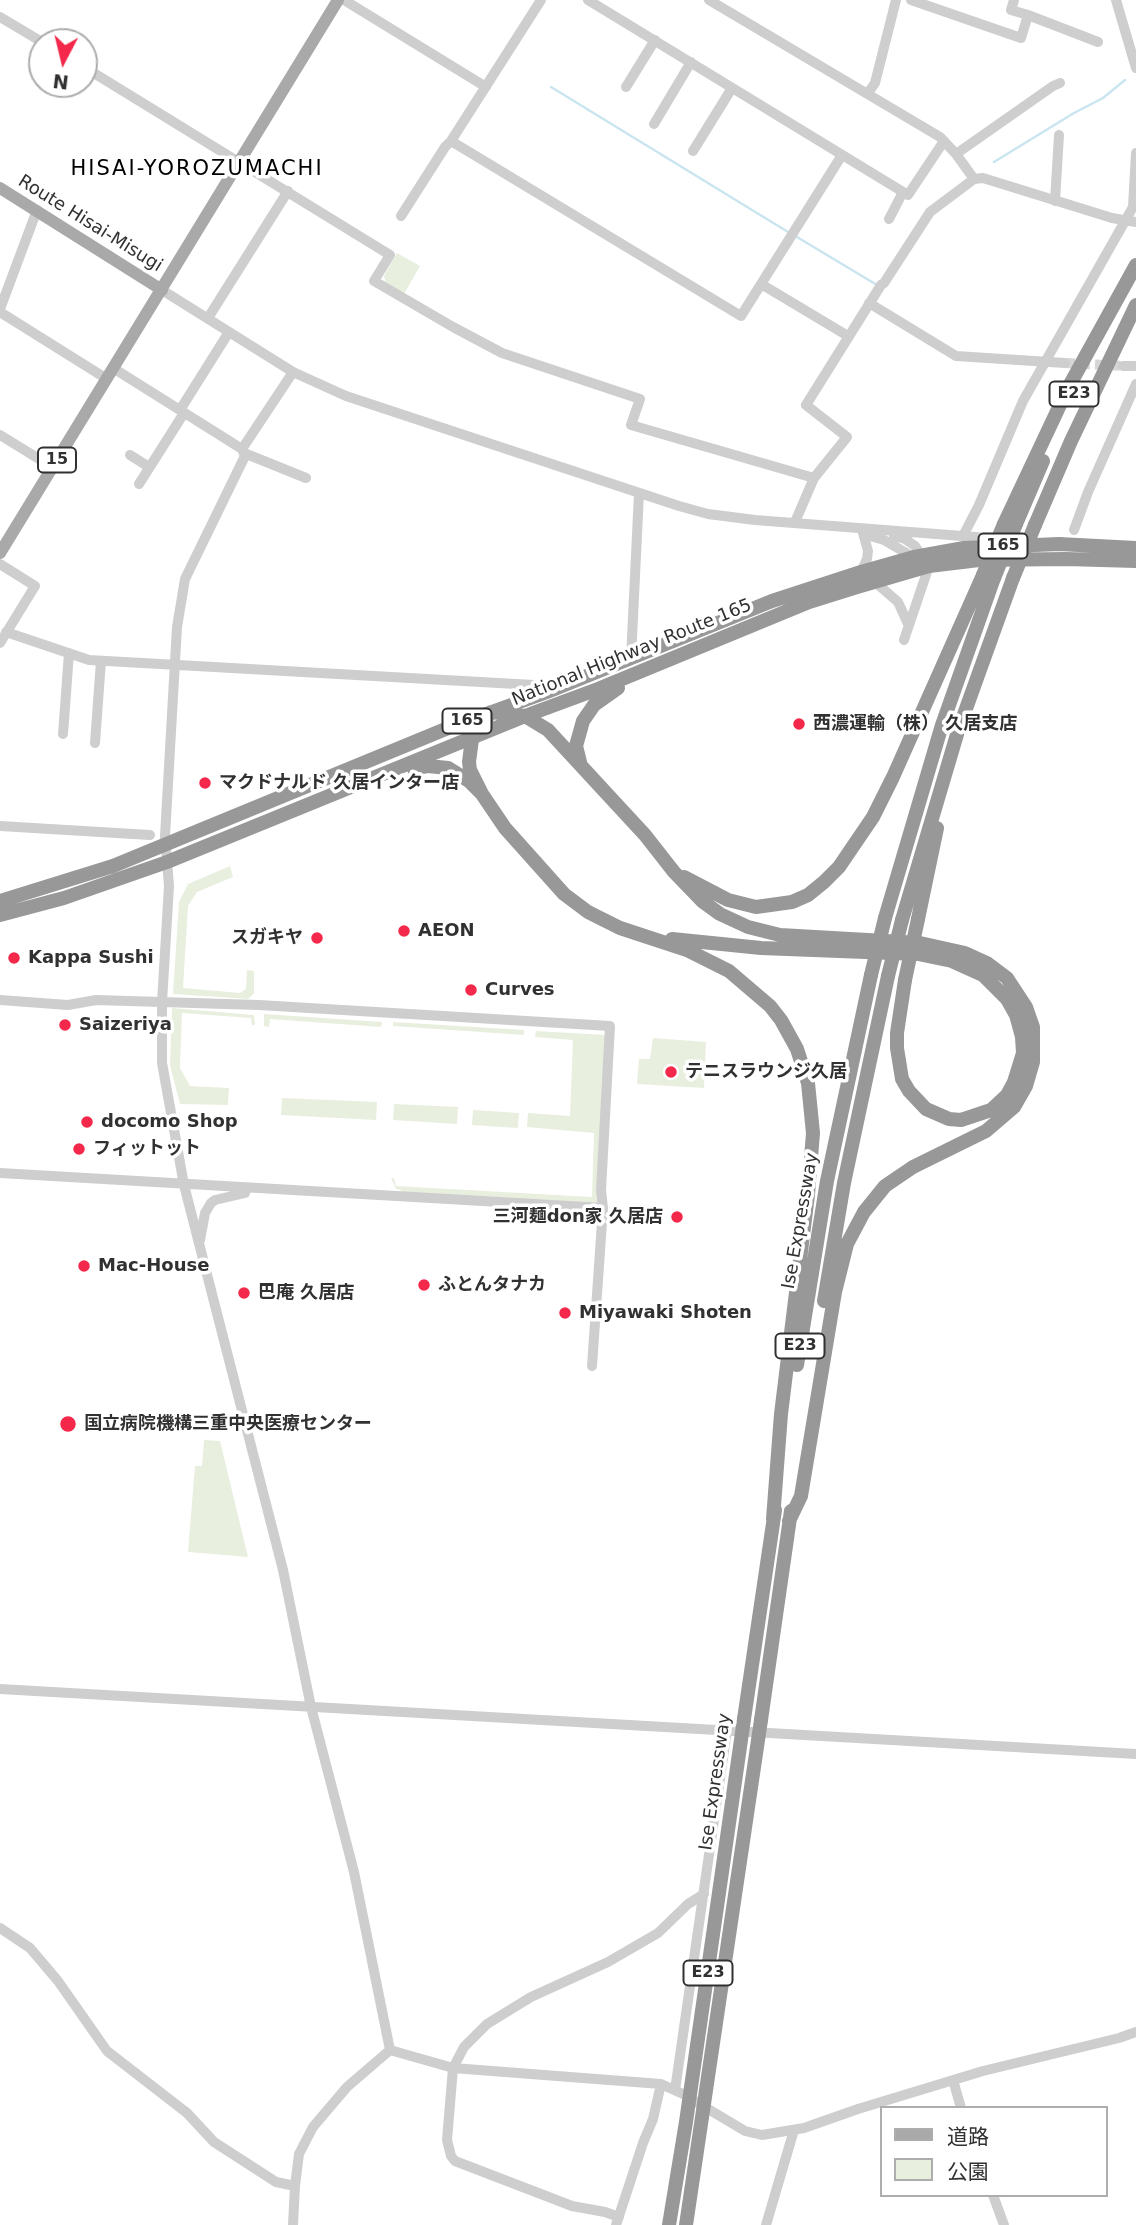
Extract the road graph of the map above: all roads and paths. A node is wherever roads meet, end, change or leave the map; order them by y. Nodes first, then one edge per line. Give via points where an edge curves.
1 (338, 0) edge
2 (344, 0) edge
3 (541, 0) edge
4 (588, 0) edge
5 (709, 0) edge
6 (896, 0) edge
7 (911, 0) edge
8 (1014, 0) edge
9 (1115, 0) edge
10 (1028, 15) junction
11 (0, 17) edge
12 (28, 34) edge
13 (655, 40) junction
14 (1098, 42) dead end
15 (691, 62) junction
16 (1136, 68) edge
17 (98, 75) edge
18 (1060, 83) dead end
19 (486, 87) junction
20 (626, 87) dead end
21 (733, 88) junction
22 (868, 93) junction
23 (654, 124) dead end
24 (1059, 135) dead end
25 (451, 141) junction
26 (944, 141) junction
27 (693, 151) dead end
28 (1136, 153) edge
29 (956, 154) junction
30 (842, 155) junction
31 (239, 161) junction
32 (974, 179) junction
33 (0, 188) edge
34 (288, 191) junction
35 (903, 192) junction
36 (1135, 195) edge
37 (1055, 201) junction
38 (37, 210) junction
39 (401, 216) dead end
40 (889, 219) dead end
41 (1131, 221) edge
42 (1136, 266) edge
43 (761, 284) junction
44 (3, 290) edge
45 (162, 290) junction
46 (870, 303) junction
47 (1136, 305) edge
48 (0, 311) edge
49 (208, 318) junction
50 (229, 332) junction
51 (848, 336) junction
52 (1045, 362) junction
53 (1065, 363) tunnel mouth
54 (1122, 366) tunnel mouth
55 (1136, 366) edge
56 (293, 372) junction
57 (110, 373) junction
58 (1136, 384) edge
59 (182, 412) junction
60 (0, 435) edge
61 (243, 451) junction
62 (130, 455) dead end
63 (52, 467) junction
64 (149, 467) junction
65 (306, 478) dead end
66 (814, 478) junction
67 (139, 484) dead end
68 (639, 492) junction
69 (794, 522) junction
70 (1074, 530) dead end
71 (877, 531) junction
72 (863, 533) junction
73 (963, 536) junction
74 (1059, 544) junction
75 (1136, 548) edge
76 (0, 553) edge
77 (921, 560) junction
78 (1136, 561) edge
79 (0, 564) edge
80 (860, 572) junction
81 (988, 577) junction
82 (875, 582) junction
83 (908, 624) junction
84 (6, 632) junction
85 (904, 640) dead end
86 (0, 643) edge
87 (69, 653) junction
88 (631, 659) junction
89 (101, 661) junction
90 (175, 665) junction
91 (649, 668) junction
92 (547, 692) junction
93 (491, 712) junction
94 (525, 716) junction
95 (62, 734) dead end
96 (472, 739) junction
97 (95, 743) dead end
98 (580, 763) junction
99 (482, 794) junction
100 (313, 803) junction
101 (0, 826) edge
102 (150, 835) dead end
103 (166, 846) junction
104 (167, 862) junction
105 (674, 872) junction
106 (0, 901) edge
107 (0, 915) edge
108 (910, 919) junction
109 (650, 937) junction
110 (0, 1000) edge
111 (162, 1002) junction
112 (0, 1173) edge
113 (184, 1185) junction
114 (263, 1190) junction
115 (603, 1208) junction
116 (199, 1242) junction
117 (592, 1366) dead end
118 (774, 1518) junction
119 (789, 1521) junction
120 (0, 1689) edge
121 (312, 1707) junction
122 (727, 1730) junction
123 (1136, 1754) edge
124 (704, 1894) junction
125 (0, 1928) edge
126 (1136, 2032) edge
127 (390, 2050) junction
128 (453, 2068) junction
129 (953, 2080) junction
130 (661, 2084) junction
131 (675, 2090) junction
132 (960, 2106) edge
133 (794, 2130) junction
134 (295, 2186) junction
135 (994, 2197) edge
136 (617, 2221) edge
137 (293, 2225) edge
138 (669, 2225) edge
139 (686, 2225) edge
140 (766, 2225) edge
141 (1004, 2225) edge

1 - 31 main road, Route Hisai-Misugi / 15
2 - 19 street
3 - 19 street
4 - 13 street
5 - 22 street
6 - 22 street via 875,83
7 - 10 street via 1021,38
8 - 10 street via 1011,10
9 - 16 street
10 - 14 street
11 - 12 street
13 - 15 street
13 - 20 street
15 - 21 street
15 - 23 street
17 - 31 street
18 - 29 street
19 - 25 street
21 - 27 street
21 - 30 street
22 - 26 street
24 - 37 street
25 - 39 street
25 - 43 street via 741,316
26 - 29 street
26 - 35 street via 908,195
28 - 36 street
29 - 32 street
30 - 35 street
30 - 43 street
31 - 34 street
31 - 45 main road, Route Hisai-Misugi / 15
32 - 37 street
32 - 46 street via 925,218
33 - 38 main road, Route Hisai-Misugi
34 - 49 street
34 - 66 street via 390,255 374,281 492,349 640,399 631,425
35 - 40 street
36 - 41 street
37 - 41 street
38 - 44 street
38 - 45 main road, Route Hisai-Misugi
41 - 52 street
42 - 81 highway, Ise Expressway / E23, bridge
43 - 51 street
44 - 48 street
45 - 49 street
45 - 57 main road, Route Hisai-Misugi / 15
46 - 51 street
46 - 52 street via 956,356
47 - 108 highway, Ise Expressway / E23, bridge via 1013,578 958,731
48 - 57 street
49 - 50 street
50 - 56 street
50 - 59 street
51 - 66 street via 806,405 847,437
52 - 53 street
52 - 73 street
54 - 55 street
56 - 61 street
56 - 68 street via 357,400
57 - 59 street
57 - 63 main road, Route Hisai-Misugi / 15
58 - 70 street
59 - 61 street
59 - 64 street
60 - 63 street
61 - 65 street
61 - 90 street via 244,460 185,579
62 - 64 street
63 - 76 main road, Route Hisai-Misugi / 15
64 - 67 street
66 - 69 street
68 - 69 street via 708,514
68 - 88 street
69 - 71 street
69 - 72 street
71 - 73 street
71 - 77 street via 905,539 915,546
72 - 77 street
72 - 80 street via 868,551
73 - 74 street
74 - 75 highway, National Highway Route 165 / 165
74 - 77 highway, National Highway Route 165 / 165 via 964,548
77 - 78 highway, National Highway Route 165 / 165
77 - 80 highway, National Highway Route 165 / 165
77 - 82 highway, National Highway Route 165 / 165
77 - 83 street
79 - 84 street via 35,586
80 - 88 highway, National Highway Route 165 / 165 via 772,601
81 - 105 highway via 873,817 824,882 792,902 756,907 729,901
81 - 118 highway, Ise Expressway / E23, bridge via 871,975 825,1193
82 - 83 street via 898,602
82 - 91 highway, National Highway Route 165 / 165 via 810,602
83 - 85 street
84 - 86 street
84 - 87 street
87 - 89 street
87 - 95 street
88 - 92 highway, National Highway Route 165 / 165
89 - 90 street
89 - 97 street
90 - 92 street via 534,685
90 - 103 street
91 - 94 highway, National Highway Route 165 / 165
91 - 98 highway via 587,713 576,736
92 - 93 highway, National Highway Route 165 / 165
93 - 94 highway
93 - 96 highway
93 - 103 highway, National Highway Route 165 / 165
94 - 96 highway, National Highway Route 165 / 165
94 - 98 highway via 548,730
96 - 99 highway via 471,771
96 - 100 highway, National Highway Route 165 / 165
98 - 105 highway
99 - 100 highway via 458,773 428,766
99 - 109 highway via 505,828 564,894 620,928
100 - 104 highway, National Highway Route 165 / 165
101 - 102 street
103 - 104 street
103 - 106 highway, National Highway Route 165 / 165
104 - 107 highway, National Highway Route 165 / 165
104 - 111 street
105 - 119 highway via 711,908 765,932 920,943 965,953 1007,978 1033,1027 1033,1062 1014,1107 986,1131 898,1176 874,1197 856,1225 841,1265 801,1496
108 - 109 highway, bridge via 905,980 897,1033 902,1079 926,1109 949,1119 991,1110 1014,1082 1023,1037 1007,999 972,969 918,954 761,948
108 - 119 highway, Ise Expressway / E23, bridge via 888,976 844,1183
109 - 118 highway via 730,971 756,992 789,1034 808,1083 811,1163 781,1414
110 - 111 street via 68,1005 96,1000
111 - 113 street via 162,1063
111 - 115 street via 610,1026
112 - 113 street
113 - 114 street
113 - 116 street
114 - 115 street
114 - 116 street via 215,1200 205,1213
115 - 117 street
116 - 121 street via 283,1570
118 - 138 highway, Ise Expressway / E23, bridge
119 - 139 highway, Ise Expressway / E23, bridge
120 - 121 street
121 - 122 street
121 - 127 street via 354,1872
122 - 123 street
122 - 124 street
124 - 128 street via 658,1933 628,1951 531,1997 487,2024 464,2046
124 - 131 street
125 - 134 street via 30,1948 107,2051 187,2113 226,2150 276,2182
126 - 129 street
127 - 128 street
127 - 134 street via 347,2087 313,2127 299,2154
128 - 130 street
128 - 136 street via 447,2140 456,2161 572,2206 605,2212
129 - 132 street
129 - 133 street
130 - 131 street
130 - 136 street
131 - 133 street via 750,2133
133 - 140 street
134 - 137 street
135 - 141 street

